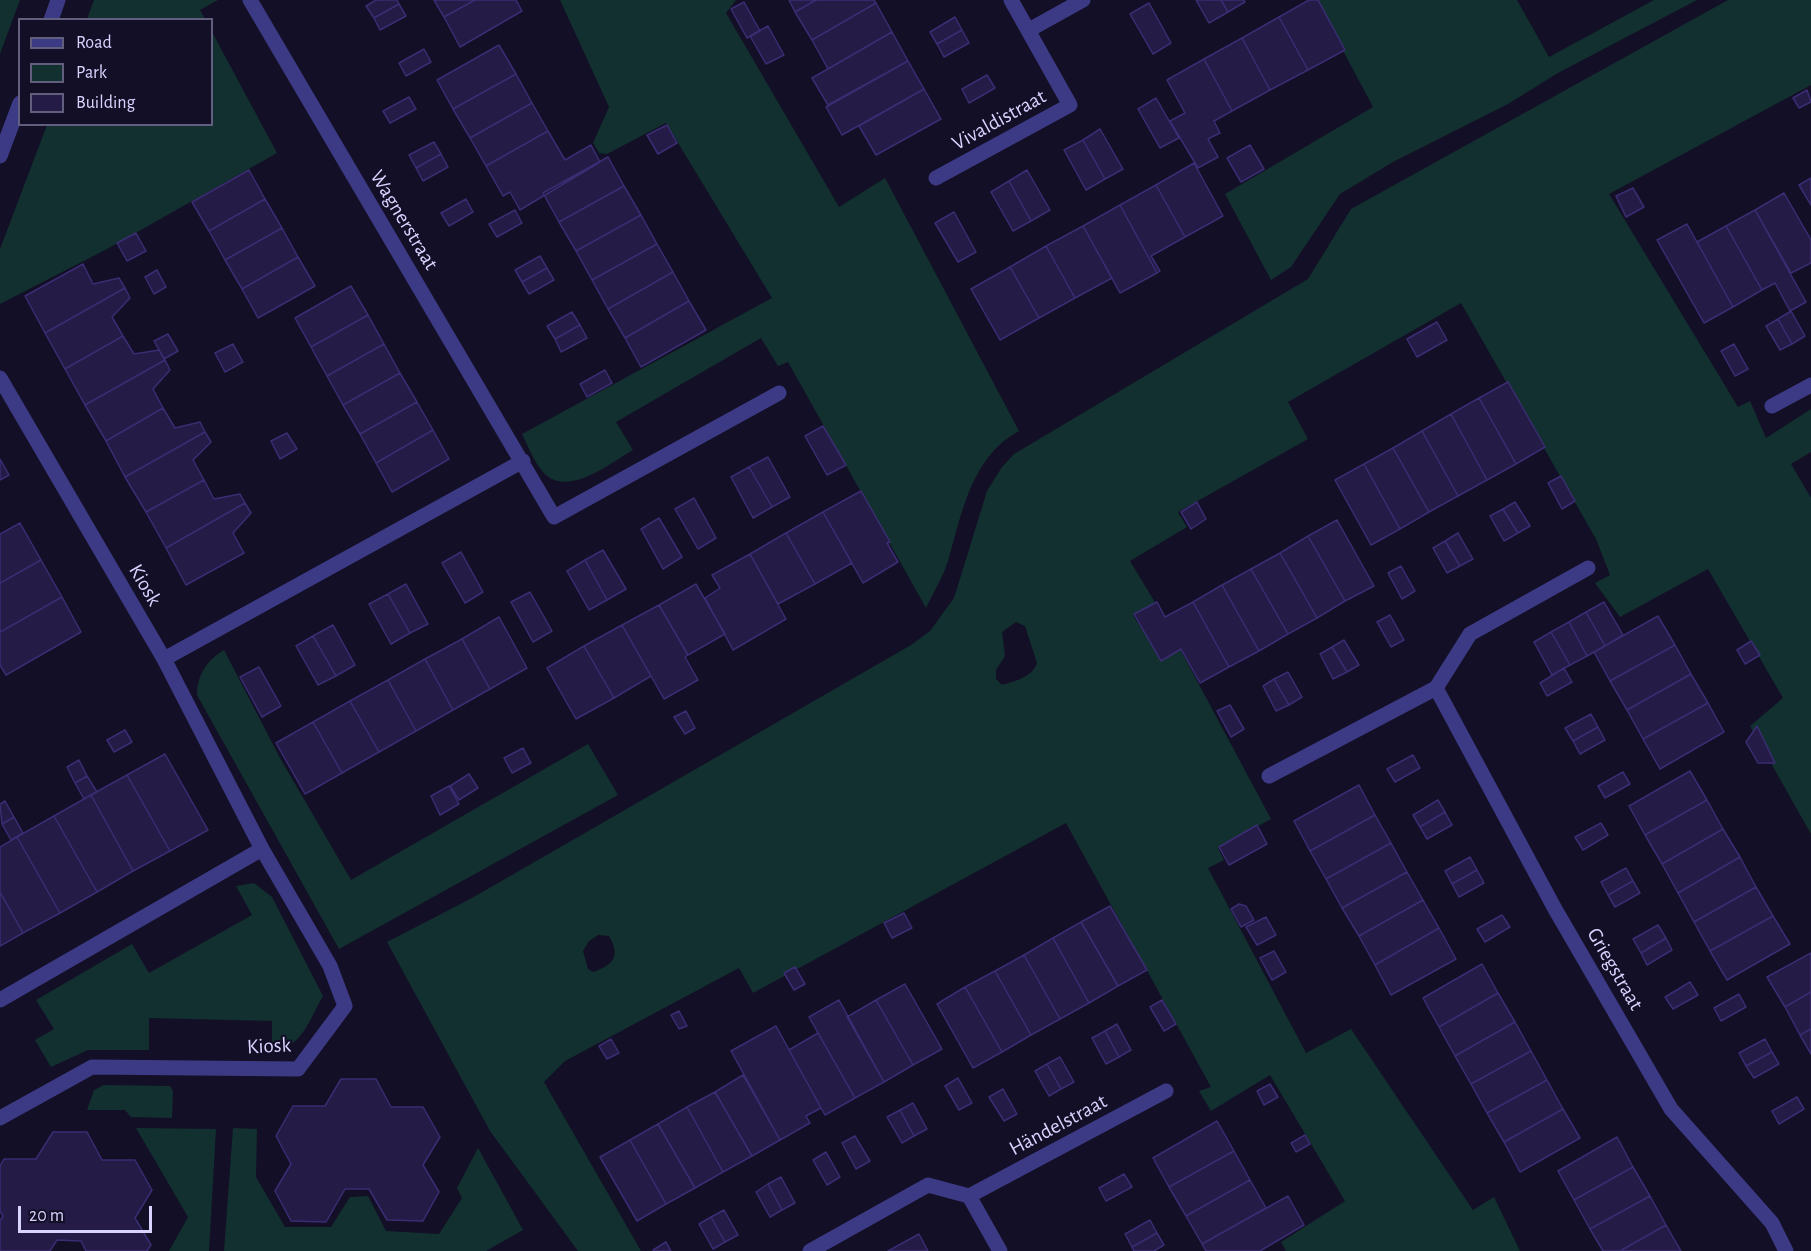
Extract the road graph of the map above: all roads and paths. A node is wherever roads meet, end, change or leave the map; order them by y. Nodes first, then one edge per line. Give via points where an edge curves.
1 (58, 0) edge
2 (250, 0) edge
3 (1011, 0) edge
4 (1083, 0) edge
5 (52, 18) edge
6 (1029, 30) junction
7 (18, 108) edge
8 (0, 156) edge
9 (936, 178) dead end
10 (0, 378) edge
11 (1811, 385) edge
12 (779, 393) dead end
13 (1772, 406) dead end
14 (523, 461) junction
15 (1588, 568) dead end
16 (164, 659) junction
17 (1436, 688) junction
18 (1269, 777) dead end
19 (262, 849) junction
20 (0, 1000) edge
21 (1166, 1091) dead end
22 (0, 1118) edge
23 (969, 1196) junction
24 (810, 1251) edge
25 (1000, 1251) edge
26 (1786, 1251) edge

1 - 5 street
2 - 14 street, Wagnerstraat
3 - 6 street, Vivaldistraat
4 - 6 street
6 - 9 street, Vivaldistraat via 1070,105
7 - 8 street
10 - 16 street, Kiosk
11 - 13 street
12 - 14 street, Wagnerstraat via 554,517
14 - 16 street
15 - 17 street via 1470,634
16 - 19 street, Kiosk
17 - 18 street
17 - 26 street, Griegstraat via 1555,909 1671,1109 1772,1223
19 - 20 street
19 - 22 street, Kiosk via 330,966 345,1006 298,1069 92,1067
21 - 23 street, Händelstraat
23 - 24 street via 928,1185
23 - 25 street

